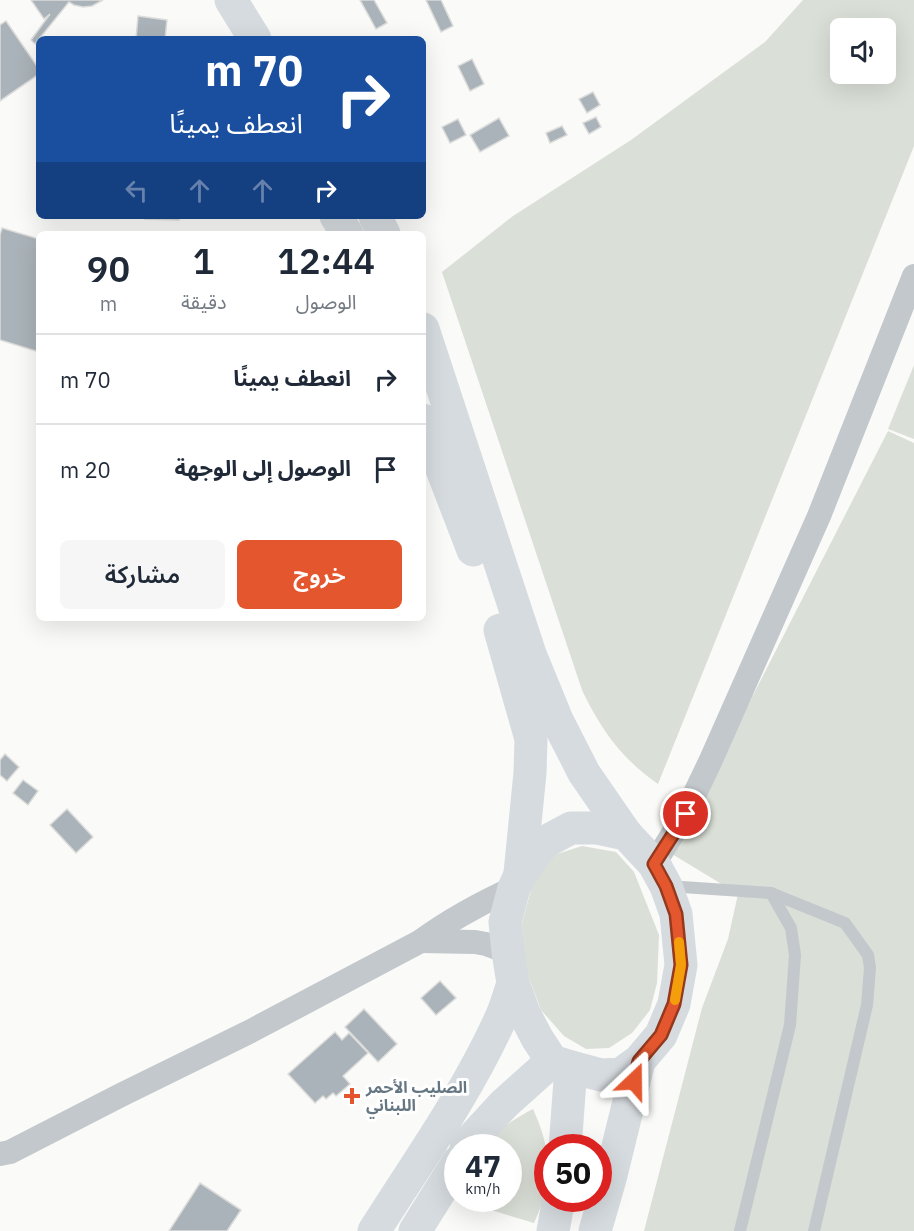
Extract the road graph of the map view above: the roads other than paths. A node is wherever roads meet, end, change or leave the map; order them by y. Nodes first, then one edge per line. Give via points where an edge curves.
1 (231, 0) edge
2 (253, 36) edge
3 (914, 276) edge
4 (426, 338) edge
5 (426, 428) edge
6 (626, 834) junction
7 (660, 875) junction
8 (517, 882) junction
9 (771, 893) junction
10 (421, 941) junction
11 (510, 968) junction
12 (639, 1061) junction
13 (562, 1064) junction
14 (476, 1134) edge
15 (564, 1134) edge
16 (0, 1155) edge
17 (444, 1186) edge
18 (400, 1189) junction
19 (434, 1203) junction
20 (556, 1212) edge
21 (374, 1231) edge
22 (416, 1231) edge
23 (553, 1231) edge
24 (595, 1231) edge
25 (740, 1231) edge
26 (814, 1231) edge

1 - 2 main road
3 - 7 street via 819,516
4 - 6 main road via 530,654 584,773
5 - 8 main road via 487,589 531,739
6 - 7 main road
6 - 8 main road via 571,828 543,843
7 - 9 lane
7 - 12 main road via 676,914 681,965 674,1004 661,1035
8 - 10 street
8 - 11 main road via 505,922
9 - 25 lane via 793,937 790,1025
9 - 26 lane via 845,923 868,955 870,968 867,1005
10 - 11 street via 486,944
10 - 16 street via 251,1031
11 - 13 main road via 524,1013 537,1038
11 - 18 main road via 500,1021 444,1124
12 - 13 main road via 621,1074 601,1075
12 - 24 main road
13 - 14 main road via 504,1104
13 - 15 main road
17 - 19 main road
18 - 19 main road
18 - 21 main road
19 - 22 main road
20 - 23 main road

